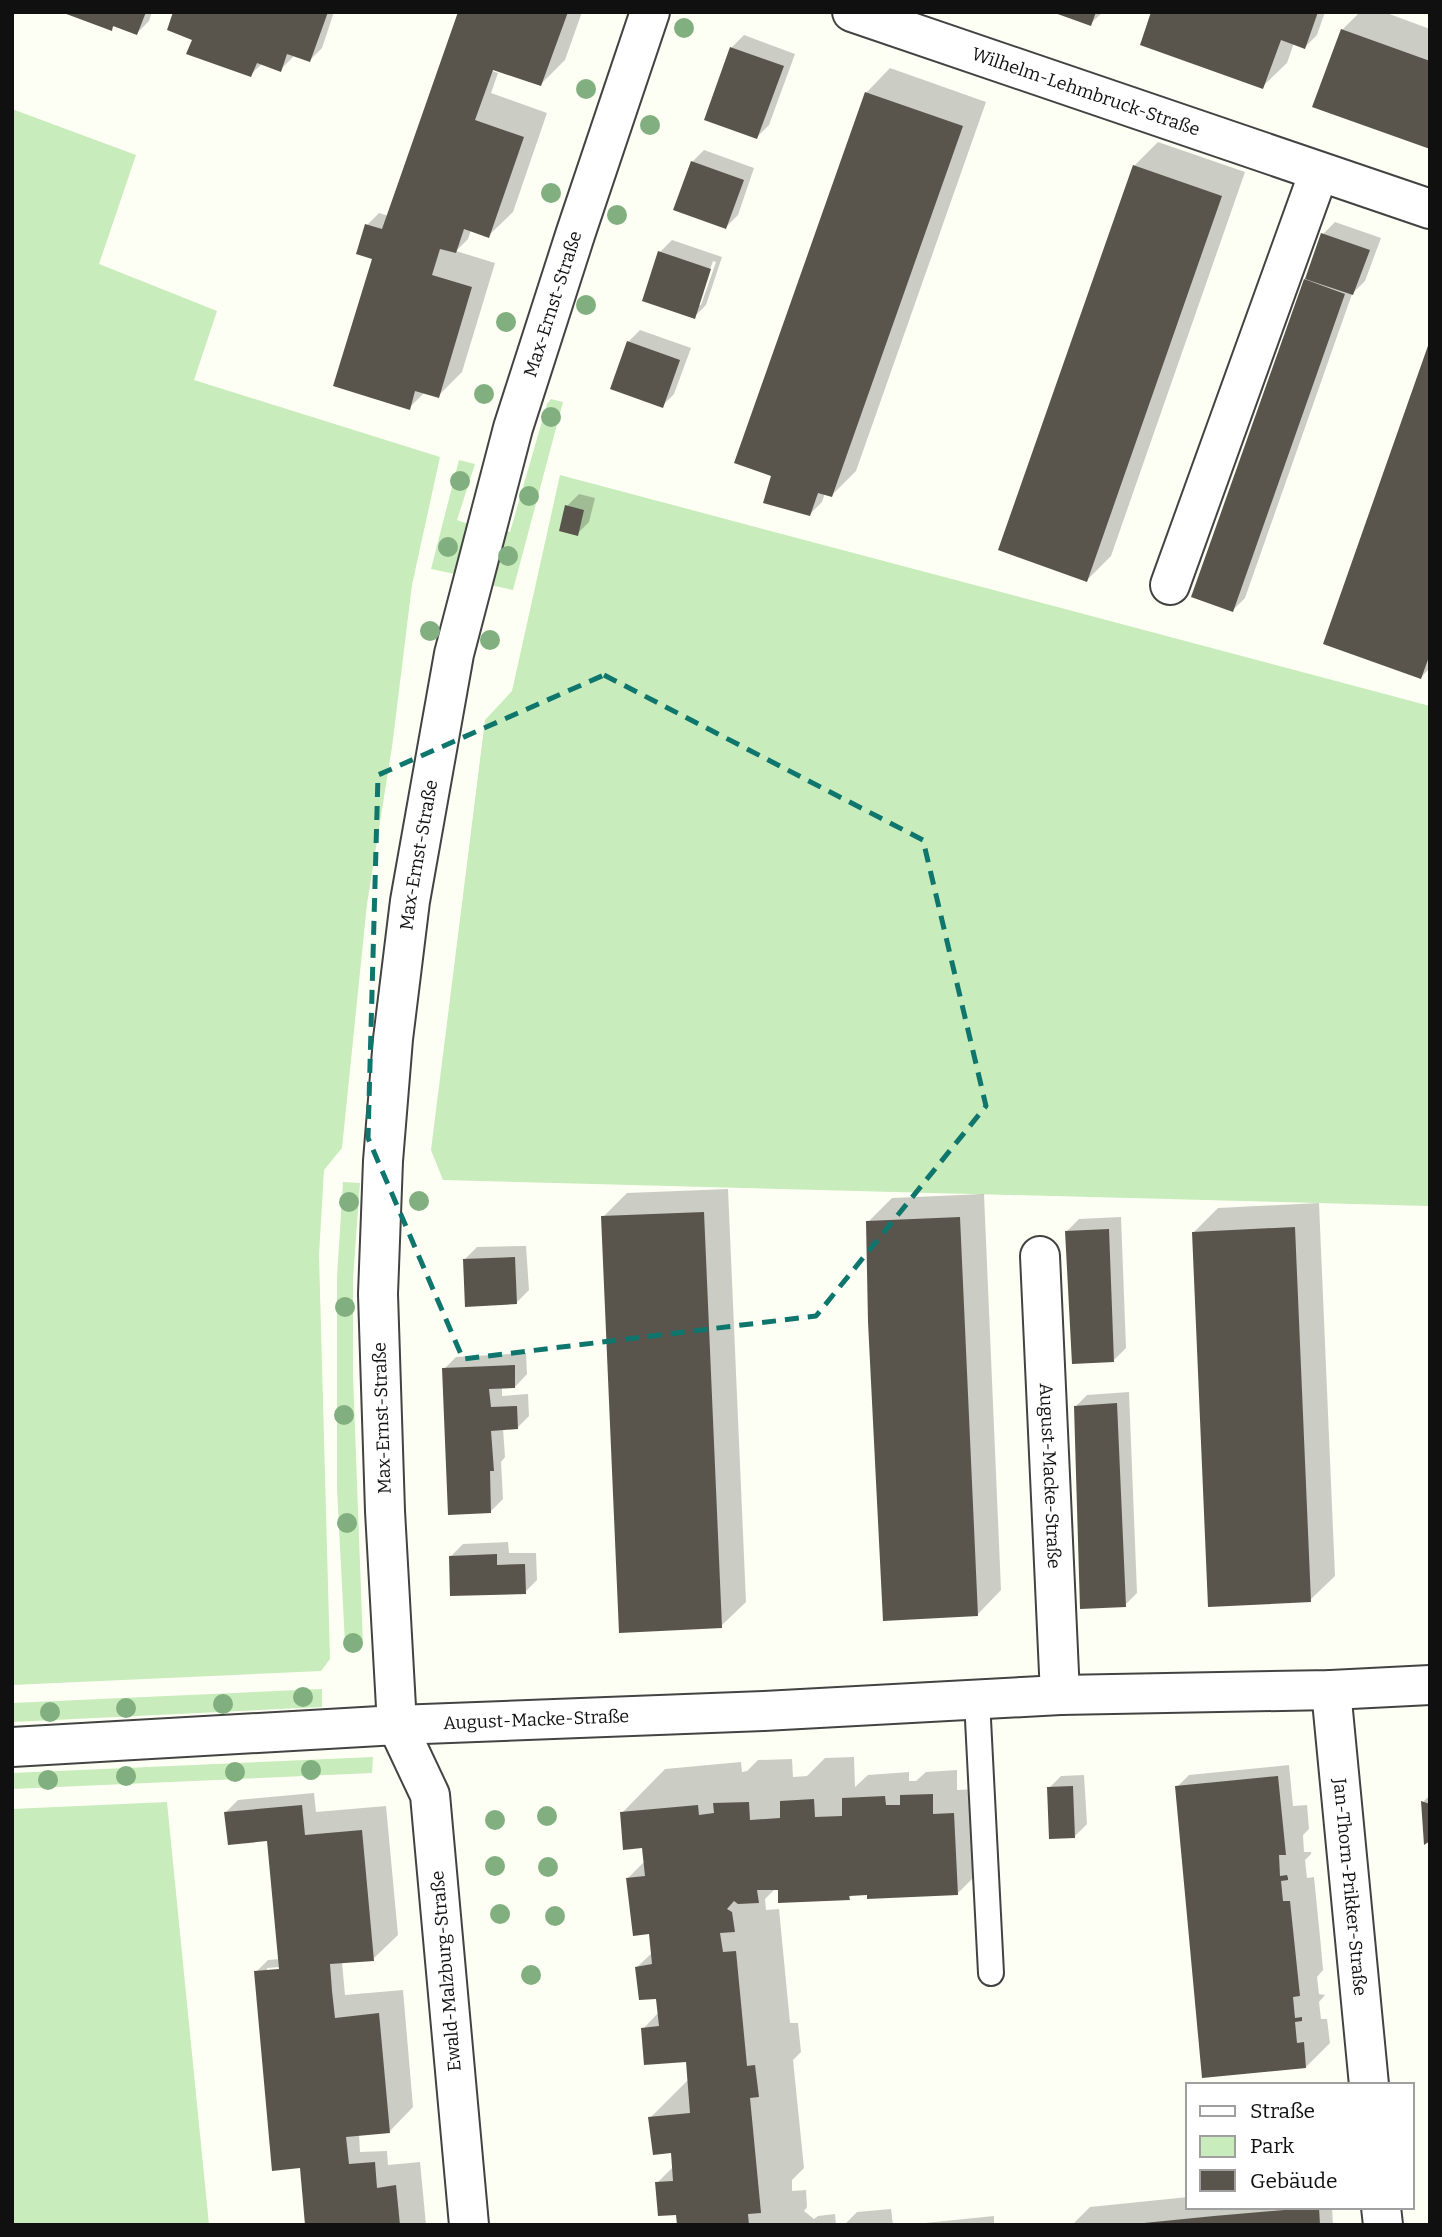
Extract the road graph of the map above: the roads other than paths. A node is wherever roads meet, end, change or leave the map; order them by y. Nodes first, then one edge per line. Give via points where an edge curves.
1 (650, 12) edge
2 (852, 12) edge
3 (1319, 172) junction
4 (1430, 209) edge
5 (1170, 585) dead end
6 (1040, 1256) dead end
7 (1430, 1685) edge
8 (1331, 1690) junction
9 (1060, 1695) junction
10 (977, 1700) junction
11 (397, 1725) junction
12 (12, 1747) edge
13 (991, 1973) dead end
14 (1369, 2083) edge
15 (469, 2225) edge

1 - 11 street, Max-Ernst-Straße via 510,441 447,685 410,901 392,1053 377,1294
2 - 3 street, Wilhelm-Lehmbruck-Straße
3 - 4 street, Wilhelm-Lehmbruck-Straße
3 - 5 street
6 - 9 street, August-Macke-Straße
7 - 8 street, August-Macke-Straße
8 - 9 street, August-Macke-Straße
8 - 14 street, Jan-Thorn-Prikker-Straße
9 - 10 street, August-Macke-Straße
10 - 11 street, August-Macke-Straße
10 - 13 lane
11 - 12 street, August-Macke-Straße
11 - 15 street, Ewald-Malzburg-Straße via 430,1795

